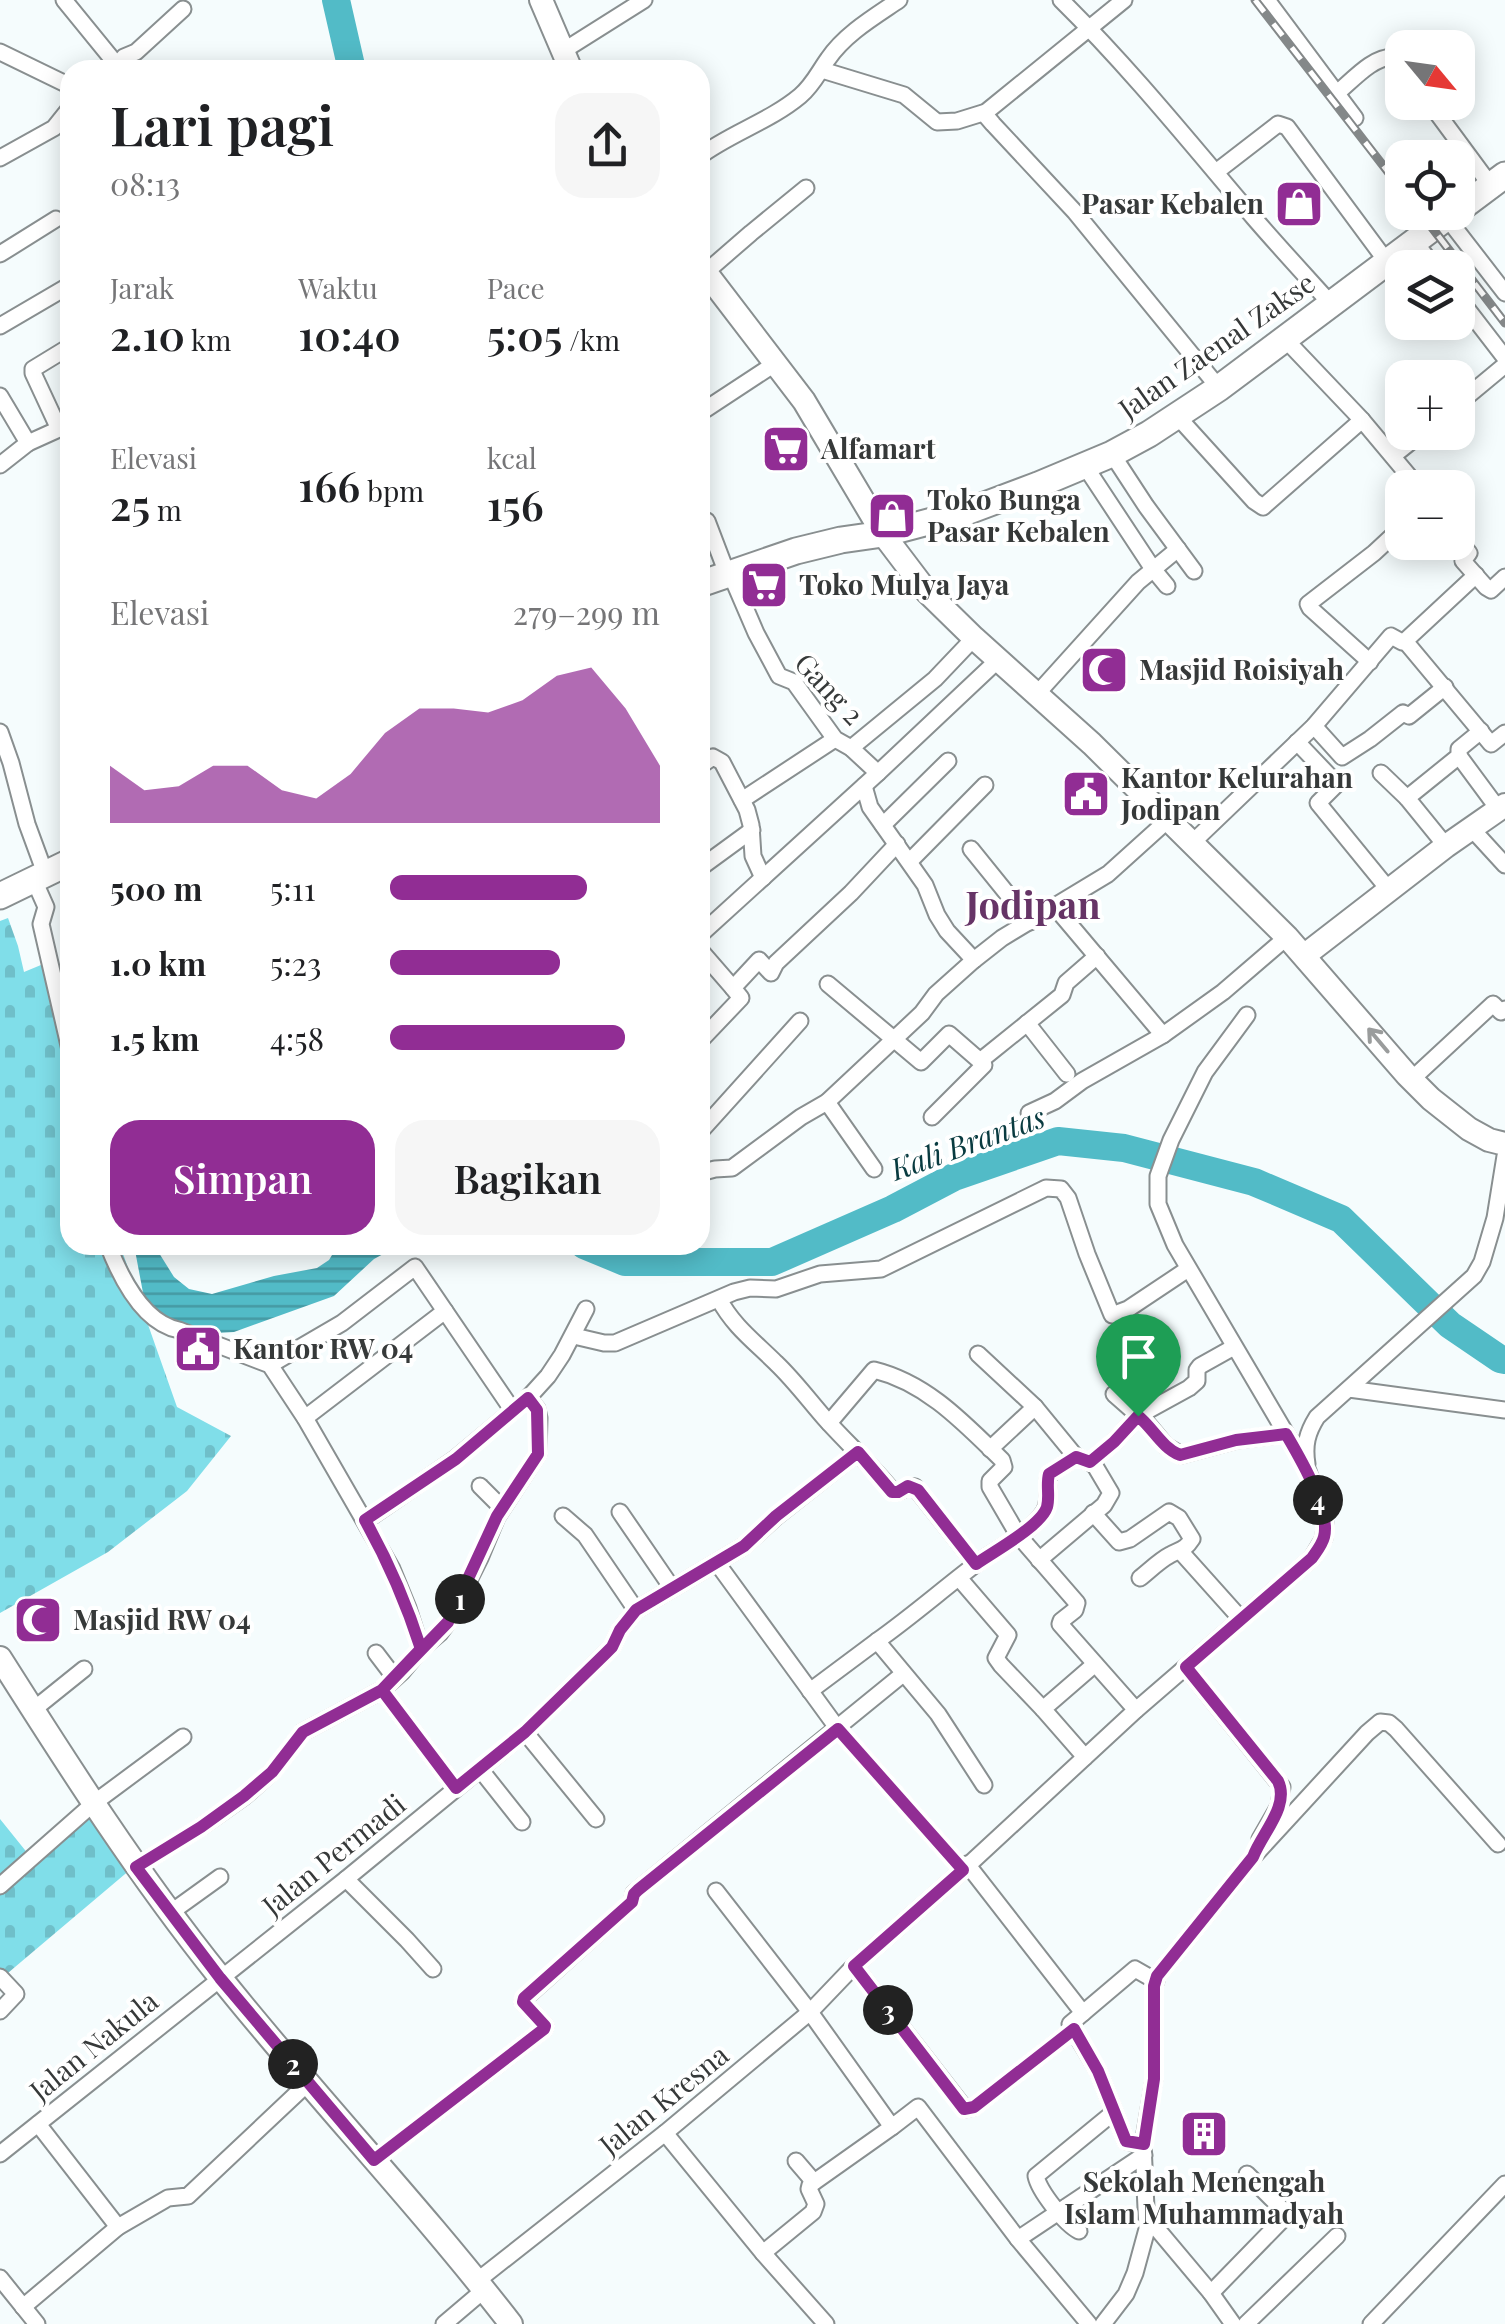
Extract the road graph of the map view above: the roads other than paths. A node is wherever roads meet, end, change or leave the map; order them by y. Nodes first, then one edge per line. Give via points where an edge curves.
1 (64, 0) edge
2 (541, 0) edge
3 (644, 0) edge
4 (899, 0) edge
5 (1060, 0) edge
6 (1124, 0) edge
7 (1266, 0) edge
8 (182, 8) dead end
9 (1090, 29) junction
10 (0, 52) edge
11 (1385, 57) edge
12 (109, 60) edge
13 (121, 60) edge
14 (567, 60) edge
15 (568, 60) edge
16 (822, 70) junction
17 (60, 81) edge
18 (1337, 93) junction
19 (986, 112) junction
20 (1355, 118) dead end
21 (60, 120) edge
22 (1445, 120) edge
23 (710, 149) edge
24 (0, 158) edge
25 (1216, 172) junction
26 (1498, 181) edge
27 (806, 188) dead end
28 (1475, 197) edge
29 (56, 219) dead end
30 (1431, 230) edge
31 (1464, 230) edge
32 (1415, 242) junction
33 (1404, 250) edge
34 (1421, 250) edge
35 (0, 254) edge
36 (1385, 258) edge
37 (710, 263) edge
38 (1385, 264) edge
39 (710, 278) edge
40 (60, 291) edge
41 (1505, 293) edge
42 (1331, 304) junction
43 (1475, 320) edge
44 (0, 326) edge
45 (1284, 338) junction
46 (60, 352) edge
47 (1505, 362) edge
48 (776, 363) junction
49 (1219, 388) junction
50 (1475, 389) edge
51 (0, 396) edge
52 (710, 398) edge
53 (1177, 416) junction
54 (60, 419) edge
55 (1362, 420) junction
56 (60, 429) edge
57 (28, 442) junction
58 (1400, 450) edge
59 (1112, 454) junction
60 (1393, 456) junction
61 (0, 465) edge
62 (1084, 466) junction
63 (1404, 470) edge
64 (710, 528) edge
65 (884, 534) junction
66 (1385, 544) edge
67 (1178, 550) junction
68 (1464, 560) edge
69 (1153, 568) junction
70 (1194, 570) dead end
71 (1476, 575) junction
72 (729, 576) junction
73 (1505, 577) edge
74 (710, 581) edge
75 (1168, 586) dead end
76 (974, 638) junction
77 (1405, 640) junction
78 (998, 660) junction
79 (1370, 662) junction
80 (1445, 687) junction
81 (1036, 695) junction
82 (1314, 726) junction
83 (1481, 731) junction
84 (0, 732) edge
85 (1505, 732) edge
86 (835, 739) junction
87 (1297, 742) junction
88 (850, 748) junction
89 (1459, 756) junction
90 (710, 759) edge
91 (948, 760) dead end
92 (878, 773) junction
93 (1380, 774) dead end
94 (985, 785) dead end
95 (864, 786) junction
96 (1407, 798) junction
97 (742, 800) junction
98 (1502, 807) edge
99 (1169, 819) junction
100 (884, 825) junction
101 (1472, 829) junction
102 (752, 830) junction
103 (1192, 843) junction
104 (897, 844) junction
105 (1446, 846) junction
106 (970, 849) dead end
107 (710, 861) edge
108 (910, 862) junction
109 (1505, 865) edge
110 (60, 867) edge
111 (40, 876) junction
112 (764, 878) junction
113 (1389, 890) junction
114 (0, 896) edge
115 (1056, 907) junction
116 (1030, 922) junction
117 (710, 926) edge
118 (1287, 937) junction
119 (1304, 955) junction
120 (1098, 956) junction
121 (974, 960) junction
122 (710, 962) edge
123 (828, 984) dead end
124 (733, 988) junction
125 (60, 1008) edge
126 (1505, 1009) edge
127 (1247, 1014) dead end
128 (800, 1022) dead end
129 (1027, 1023) junction
130 (710, 1031) edge
131 (1163, 1036) junction
132 (895, 1039) junction
133 (980, 1061) junction
134 (1067, 1074) dead end
135 (1412, 1080) junction
136 (827, 1102) junction
137 (1030, 1112) dead end
138 (932, 1117) dead end
139 (710, 1121) edge
140 (1505, 1144) edge
141 (1505, 1156) edge
142 (874, 1169) dead end
143 (710, 1170) edge
144 (112, 1255) edge
145 (1188, 1269) junction
146 (718, 1299) junction
147 (586, 1309) dead end
148 (445, 1311) junction
149 (574, 1336) junction
150 (1234, 1346) junction
151 (978, 1354) dead end
152 (270, 1366) junction
153 (1349, 1388) junction
154 (1114, 1394) dead end
155 (528, 1398) junction
156 (1034, 1407) junction
157 (1505, 1410) edge
158 (514, 1411) junction
159 (1138, 1416) junction
160 (305, 1418) junction
161 (829, 1423) junction
162 (1286, 1434) junction
163 (990, 1449) junction
164 (858, 1452) junction
165 (1084, 1460) junction
166 (1308, 1471) junction
167 (480, 1486) dead end
168 (502, 1508) junction
169 (620, 1512) dead end
170 (1093, 1513) junction
171 (564, 1516) dead end
172 (365, 1520) junction
173 (1018, 1535) junction
174 (1180, 1552) junction
175 (1039, 1560) junction
176 (716, 1563) junction
177 (976, 1564) junction
178 (959, 1578) junction
179 (1140, 1578) dead end
180 (672, 1588) junction
181 (636, 1610) junction
182 (1241, 1620) junction
183 (877, 1641) junction
184 (421, 1649) junction
185 (376, 1653) dead end
186 (0, 1658) edge
187 (1096, 1664) junction
188 (1186, 1667) junction
189 (84, 1670) dead end
190 (903, 1674) junction
191 (395, 1678) junction
192 (382, 1690) junction
193 (810, 1691) junction
194 (1043, 1709) junction
195 (33, 1710) junction
196 (1136, 1710) junction
197 (838, 1729) junction
198 (525, 1732) junction
199 (182, 1737) dead end
200 (1085, 1756) junction
201 (480, 1769) junction
202 (984, 1784) dead end
203 (456, 1788) junction
204 (94, 1803) junction
205 (596, 1819) dead end
206 (522, 1822) dead end
207 (1498, 1844) dead end
208 (1253, 1857) junction
209 (136, 1867) junction
210 (965, 1867) junction
211 (220, 1877) dead end
212 (346, 1879) junction
213 (0, 1886) edge
214 (716, 1891) dead end
215 (170, 1913) junction
216 (854, 1966) junction
217 (432, 1969) dead end
218 (0, 1977) edge
219 (220, 1978) junction
220 (1156, 1981) junction
221 (0, 2011) edge
222 (810, 2012) junction
223 (1083, 2013) junction
224 (1074, 2029) junction
225 (308, 2082) junction
226 (946, 2088) junction
227 (918, 2107) junction
228 (1114, 2112) junction
229 (38, 2124) junction
230 (892, 2127) junction
231 (665, 2133) junction
232 (1144, 2150) junction
233 (0, 2154) edge
234 (374, 2160) junction
235 (796, 2161) dead end
236 (1247, 2174) dead end
237 (814, 2182) junction
238 (1505, 2184) edge
239 (1058, 2211) junction
240 (1148, 2218) junction
241 (118, 2227) junction
242 (1078, 2232) dead end
243 (1337, 2236) dead end
244 (1018, 2238) junction
245 (763, 2253) junction
246 (0, 2278) edge
247 (481, 2286) junction
248 (1212, 2294) junction
249 (19, 2302) junction
250 (0, 2308) edge
251 (1225, 2321) edge
252 (37, 2324) edge
253 (444, 2324) edge
254 (510, 2324) edge
255 (826, 2324) edge
256 (1089, 2324) edge
257 (1103, 2324) edge
258 (1246, 2324) edge
259 (1371, 2324) edge

1 - 12 street
2 - 14 main road
3 - 15 street
4 - 16 street via 856,29
5 - 9 street
6 - 9 street
7 - 18 street
8 - 13 street
9 - 19 street
9 - 25 street
10 - 17 street
11 - 18 street
16 - 19 street via 904,95 937,122
16 - 23 street via 792,102
18 - 20 street
19 - 49 street
21 - 24 street
22 - 26 street
25 - 36 street via 1278,124 1287,127
25 - 42 street
26 - 28 main road, Jalan Zaenal Zakse
27 - 37 street
29 - 35 street
30 - 32 main road, Jalan Zaenal Zakse
31 - 41 street
32 - 33 main road, Jalan Zaenal Zakse
32 - 34 street
38 - 42 main road, Jalan Zaenal Zakse
39 - 48 main road
40 - 44 street
42 - 45 main road, Jalan Zaenal Zakse
43 - 47 street
45 - 49 main road, Jalan Zaenal Zakse
45 - 55 street
46 - 54 street via 36,365 33,374
47 - 50 street
48 - 52 street
48 - 65 main road
49 - 53 main road, Jalan Zaenal Zakse
51 - 57 street
53 - 55 street via 1263,507
53 - 59 main road, Jalan Zaenal Zakse
55 - 60 street
56 - 57 street
57 - 61 street
58 - 60 street
59 - 62 main road, Jalan Zaenal Zakse
59 - 67 street
60 - 63 street
62 - 65 main road, Jalan Zaenal Zakse via 966,512
62 - 69 street
64 - 72 street, Gang 2
65 - 72 main road, Jalan Zaenal Zakse via 796,551
65 - 76 main road
66 - 79 street via 1308,604
67 - 69 street
67 - 70 street
68 - 71 street
69 - 75 street
69 - 81 street
71 - 73 street via 1491,590
71 - 77 street
72 - 74 main road, Jalan Zaenal Zakse
72 - 86 street, Gang 2 via 779,676 794,682
76 - 78 main road
76 - 88 street via 932,682
77 - 79 street via 1392,636
77 - 80 street
78 - 81 main road
78 - 92 street
79 - 82 street
80 - 82 street via 1342,757
80 - 83 street
81 - 99 main road
82 - 87 street
83 - 85 street via 1490,744
83 - 89 street
84 - 111 street
86 - 88 street, Gang 2
86 - 97 street
87 - 103 street
87 - 113 street via 1337,784 1318,803
88 - 92 street, Gang 2
89 - 96 street
89 - 98 street
90 - 97 street via 719,759
91 - 100 street
92 - 95 street
93 - 96 street
94 - 108 street
95 - 100 street
95 - 112 street
96 - 105 street
97 - 102 street
98 - 101 main road
99 - 103 main road
99 - 115 street via 1108,874
100 - 104 street
101 - 105 main road
101 - 109 street
102 - 107 street
102 - 112 street via 753,856
103 - 118 main road
104 - 108 street
104 - 124 street via 771,973 759,960
105 - 113 main road
106 - 116 street
108 - 121 street via 937,916
110 - 111 main road
111 - 114 main road
111 - 125 street via 46,908 40,924
112 - 117 street
113 - 119 main road
115 - 116 street
115 - 120 street
116 - 121 street
118 - 119 main road
118 - 131 street
135 -> 119 main road
120 - 129 street
120 - 131 street
121 - 132 street
122 - 124 street
123 - 132 street
124 - 130 street via 741,998
126 - 135 street via 1493,1004
127 - 145 street via 1206,1072 1158,1176 1160,1213
128 - 139 street
129 - 133 street
129 - 134 street
131 - 137 street
132 - 133 street via 921,1062 949,1034
132 - 136 street
133 - 138 street via 984,1065
135 - 140 main road via 1469,1129
136 - 142 street
136 - 143 street via 732,1168
141 - 153 street via 1495,1218 1474,1276
144 - 152 street via 150,1315 168,1328
145 - 146 street via 1112,1315 1068,1198 1061,1189 1046,1188 880,1269 820,1274 776,1290 750,1288
145 - 150 street
146 - 149 street via 616,1343
146 - 161 street
147 - 149 street
148 - 152 street via 415,1267 342,1323
148 - 158 street
148 - 160 street
149 - 155 street
150 - 159 street via 1200,1366 1189,1388
150 - 162 street
151 - 156 street
152 - 160 street
153 - 157 street
153 - 166 street via 1308,1432
154 - 159 street
155 - 158 street
155 - 168 street via 537,1410 538,1454
156 - 163 street
156 - 165 street
158 - 172 street
159 - 162 street via 1180,1455
159 - 165 street
160 - 172 street
161 - 163 street via 878,1370 937,1400
161 - 164 street
162 - 166 street
163 - 173 street via 1004,1467 989,1485
164 - 176 street
164 - 177 street via 892,1492 918,1490
165 - 170 street via 1111,1494
165 - 173 street via 1049,1474 1043,1514
166 - 182 street, Jalan Kresna via 1324,1538 1312,1558
167 - 168 street
168 - 184 street via 448,1622
169 - 180 street
170 - 174 street via 1119,1542 1173,1513 1192,1539
170 - 175 street
171 - 181 street via 585,1535
172 - 184 street via 392,1569
173 - 175 street
173 - 177 street
174 - 179 street
174 - 182 street
175 - 187 street via 1077,1603 1060,1622
176 - 180 street
176 - 193 street
177 - 178 street
178 - 183 street
178 - 194 street via 1008,1635 996,1658 1000,1666
180 - 181 street
181 - 198 street, Jalan Permadi via 612,1647
182 - 188 street, Jalan Kresna
183 - 190 street
183 - 193 street
184 - 191 street
185 - 191 street
186 - 195 main road
187 - 194 street
187 - 196 street
188 - 196 street, Jalan Kresna
188 - 208 street via 1282,1788 1280,1806
189 - 195 street
190 - 197 street
190 - 202 street
191 - 192 street
192 - 203 street
192 - 209 street via 303,1732 244,1796
193 - 197 street
194 - 200 street
195 - 204 main road
196 - 200 street, Jalan Kresna
197 - 210 street
197 - 234 street via 638,1890 524,1998 544,2029
198 - 201 street, Jalan Permadi
198 - 205 street
199 - 204 street
200 - 210 street, Jalan Kresna
201 - 203 street, Jalan Permadi
201 - 206 street
203 - 212 street, Jalan Permadi
204 - 209 main road
204 - 213 street
207 - 208 street via 1396,1729 1380,1722
208 - 220 street
209 - 215 main road
210 - 216 street, Jalan Kresna
210 - 223 street
211 - 215 street
212 - 217 street
212 - 219 street, Jalan Permadi
214 - 222 street
215 - 219 main road
216 - 222 street, Jalan Kresna
216 - 226 street
218 - 221 street via 16,1994
219 - 225 main road
219 - 229 street, Jalan Nakula
220 - 223 street via 1135,1969
220 - 232 street
222 - 230 street
222 - 231 street, Jalan Kresna
223 - 224 street via 1070,2024
224 - 226 street via 974,2107 964,2109
224 - 228 street
225 - 234 main road
225 - 241 street via 188,2196 168,2198
226 - 227 street
227 - 230 street
227 - 244 street
228 - 232 street via 1126,2141
228 - 239 street via 1036,2176
229 - 233 street, Jalan Nakula
229 - 241 street
230 - 237 street
231 - 245 street
231 - 247 street, Jalan Kresna
232 - 239 street
232 - 240 street
234 - 247 main road
235 - 237 street
236 - 248 street via 1284,2218
237 - 245 street via 808,2190 814,2212
238 - 259 street
239 - 242 street
239 - 244 street
240 - 248 street
240 - 257 street via 1135,2273
241 - 249 street
243 - 258 street
244 - 256 street
245 - 255 street
246 - 249 street
247 - 253 street, Jalan Kresna
247 - 254 main road
248 - 251 street
249 - 250 street
249 - 252 street

